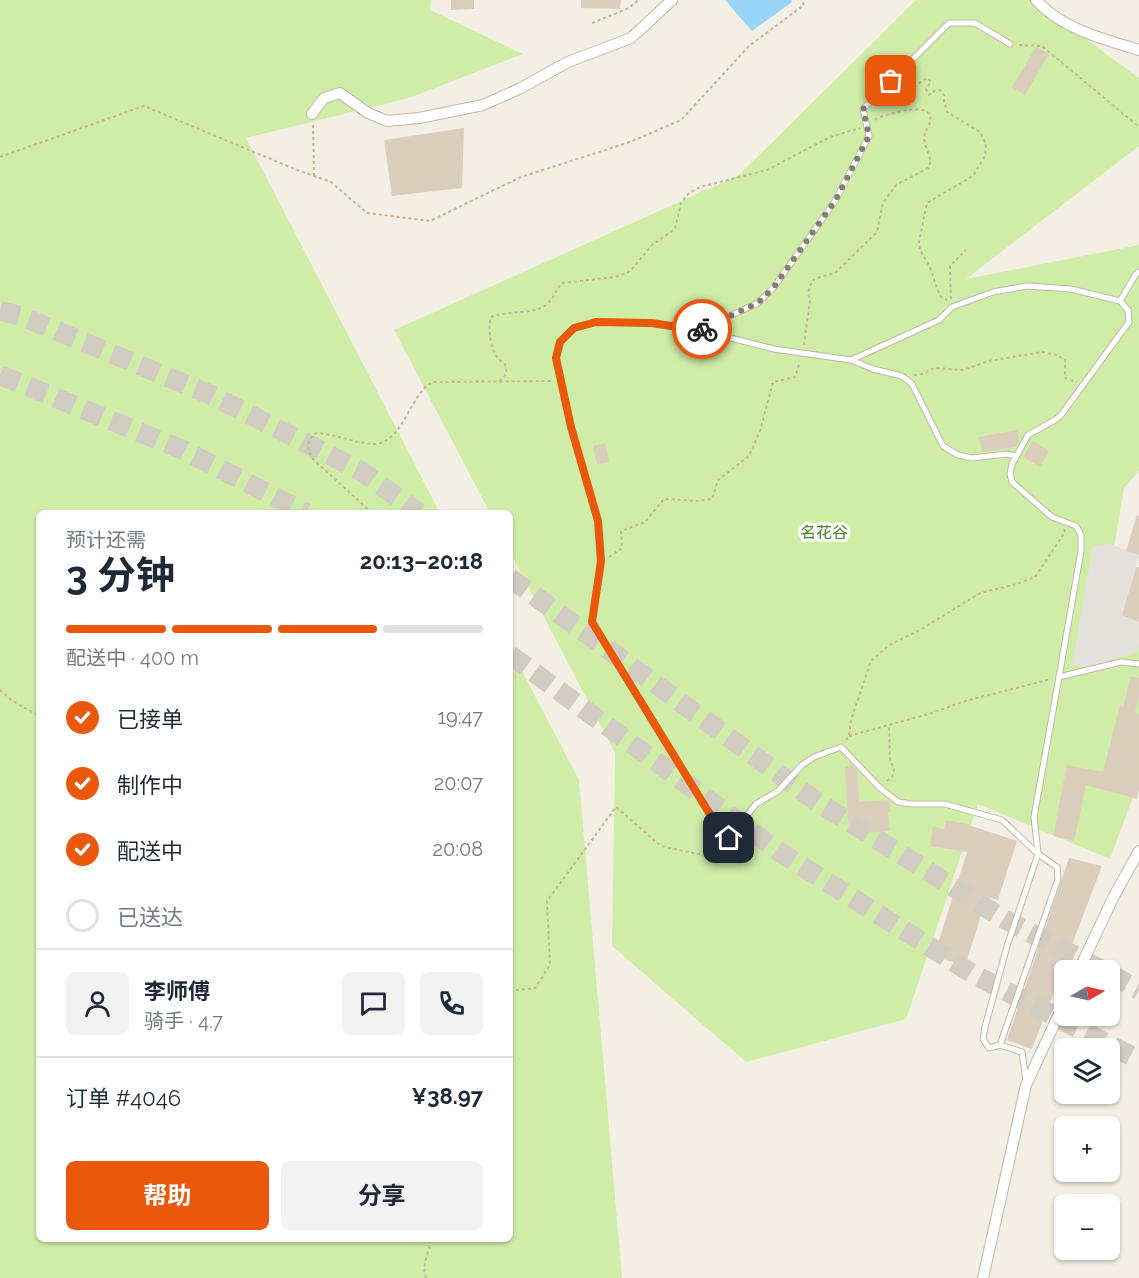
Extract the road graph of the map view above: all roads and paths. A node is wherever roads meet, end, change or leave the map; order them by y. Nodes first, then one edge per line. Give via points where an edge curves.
1 (638, 0) edge
2 (672, 0) edge
3 (801, 0) edge
4 (1036, 0) edge
5 (592, 23) dead end
6 (1010, 44) joint
7 (1139, 50) edge
8 (891, 81) junction
9 (882, 90) junction
10 (874, 99) junction
11 (312, 114) joint
12 (857, 121) dead end
13 (864, 126) junction
14 (1139, 127) edge
15 (0, 157) edge
16 (314, 176) junction
17 (966, 250) dead end
18 (1139, 272) edge
19 (1120, 301) junction
20 (952, 308) junction
21 (699, 330) junction
22 (800, 352) junction
23 (852, 360) junction
24 (902, 376) junction
25 (499, 381) junction
26 (561, 381) junction
27 (1078, 383) dead end
28 (1016, 456) junction
29 (369, 510) edge
30 (1062, 521) junction
31 (601, 561) junction
32 (1139, 664) edge
33 (1059, 677) junction
34 (0, 690) edge
35 (36, 714) edge
36 (889, 725) junction
37 (849, 736) junction
38 (840, 747) junction
39 (879, 787) junction
40 (729, 838) junction
41 (1139, 851) edge
42 (1038, 854) junction
43 (1084, 960) edge
44 (513, 991) edge
45 (1054, 1025) edge
46 (1000, 1045) junction
47 (1026, 1085) junction
48 (430, 1242) edge
49 (426, 1278) edge
50 (983, 1278) edge

1 - 5 path via 630,8
2 - 11 street via 631,38 568,62 483,105 387,121 340,93 324,98
3 - 16 path via 804,4 749,46 681,120 630,142 521,177 430,221 368,213 331,182
4 - 7 street via 1076,28
6 - 8 lane via 975,23 949,22
6 - 14 path via 1042,46
8 - 9 lane
8 - 20 path via 902,80 913,87 927,78 931,82 926,89 929,95 940,90 947,112 980,132 986,144 985,156 973,176 927,203 920,250 941,297
9 - 10 lane
9 - 10 path via 915,99 888,103
10 - 13 lane via 863,109
11 - 16 path
12 - 13 path
13 - 21 lane via 869,136 835,201 774,287 758,303
13 - 22 path via 882,115 925,110 931,120 924,138 931,161 928,168 896,185 883,203 877,232 835,273 812,281 806,342
13 - 25 path via 830,137 767,170 689,193 681,203 675,229 652,245 627,273 563,283 544,307 491,317 493,350 507,370
15 - 16 path via 144,106
17 - 20 path via 951,266
18 - 19 lane
19 - 20 lane via 1071,289 1027,286 993,292
19 - 28 lane via 1128,310 1129,322 1061,415 1029,435
20 - 23 lane via 939,320
21 - 22 lane
21 - 26 lane via 651,323 596,322 574,328 560,342 556,358
22 - 23 lane
22 - 31 path via 795,377 773,382 749,456 718,480 712,499 664,499 645,522 621,531 622,548
23 - 24 lane
24 - 27 path via 923,374 934,368 963,370 988,361 1042,352 1065,360 1065,378
24 - 28 lane via 912,384 943,446 972,458
25 - 26 path
25 - 29 path via 434,382 423,388 393,436 382,443 328,434 316,433 311,437 307,448 313,459
26 - 31 lane via 598,521
28 - 30 lane via 1010,474 1012,482
30 - 33 lane via 1076,526 1081,551
30 - 37 path via 1065,532 1035,577 980,593 889,645 871,661
31 - 40 lane via 592,622 711,816
32 - 33 lane via 1121,662
33 - 36 path
33 - 42 lane via 1034,818
34 - 35 path
36 - 37 path
36 - 39 path via 894,770 892,777
37 - 38 path
38 - 39 lane
38 - 40 lane via 802,765 778,791 756,804
39 - 42 lane via 898,802 945,804 1002,820
40 - 44 path via 728,852 711,857 661,846 616,807 547,901 550,965 535,988
41 - 43 street
42 - 46 lane via 1057,867 1058,879
42 - 46 lane via 985,1027 983,1039 989,1048
45 - 47 street
46 - 47 lane via 1022,1052
47 - 50 street
48 - 49 path via 424,1268

